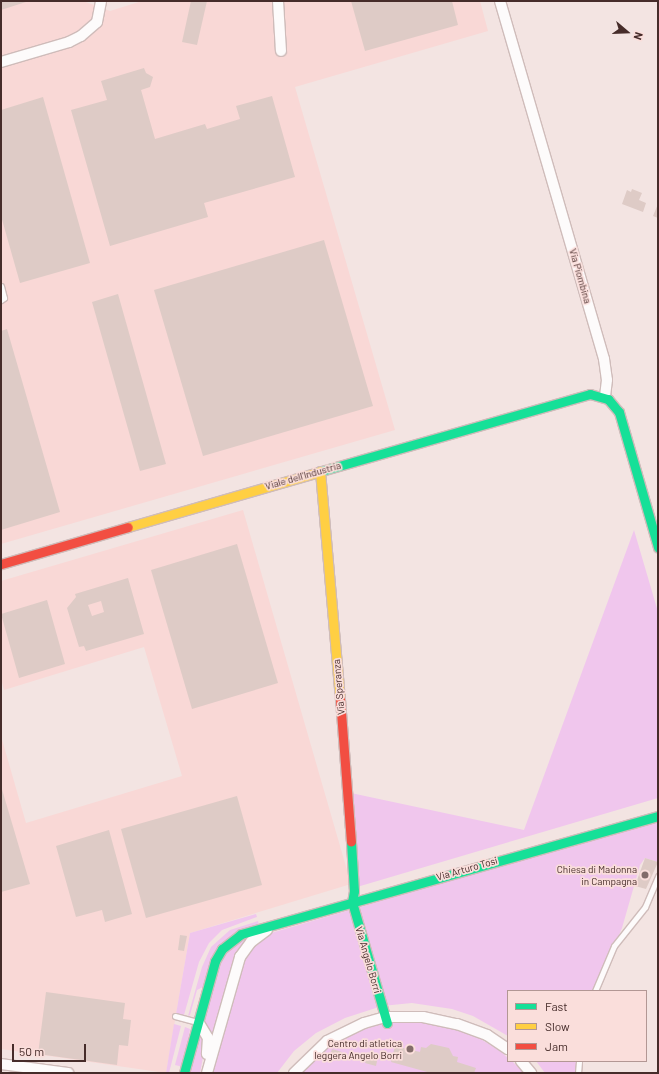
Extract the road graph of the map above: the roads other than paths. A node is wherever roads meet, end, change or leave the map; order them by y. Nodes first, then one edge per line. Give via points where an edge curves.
1 (101, 1) edge
2 (278, 1) edge
3 (500, 1) edge
4 (282, 51) dead end
5 (1, 62) edge
6 (1, 286) edge
7 (1, 300) edge
8 (604, 397) junction
9 (320, 471) junction
10 (658, 547) edge
11 (1, 564) edge
12 (658, 816) edge
13 (658, 876) edge
14 (352, 902) junction
15 (276, 925) junction
16 (596, 990) edge
17 (174, 1016) dead end
18 (386, 1020) junction
19 (199, 1022) junction
20 (507, 1048) edge
21 (522, 1062) edge
22 (579, 1062) edge
23 (1, 1064) edge
24 (68, 1073) edge
25 (184, 1073) edge
26 (203, 1073) edge
27 (207, 1073) edge
28 (294, 1073) edge
29 (531, 1073) edge
30 (578, 1073) edge

1 - 5 street via 97,22 81,36
2 - 4 street
3 - 8 street, Via Piombina via 604,359
6 - 7 lane via 4,298
8 - 9 street, Viale dell'Industria via 594,394 583,395
8 - 10 street via 615,406 620,417
9 - 11 street, Viale dell'Industria
9 - 14 street, Via Speranza via 348,793 354,891
12 - 14 street, Via Arturo Tosi
13 - 16 lane via 645,907 614,946
14 - 15 street, Via Arturo Tosi
14 - 18 street, Via Angelo Borri
15 - 19 street, Via Arturo Tosi via 241,934 222,949 215,961
15 - 27 street, Via Arturo Tosi via 255,938 240,956
17 - 19 lane
18 - 20 street via 423,1017 457,1024 487,1035
18 - 28 street via 364,1022 327,1040
19 - 25 street, Via Arturo Tosi
19 - 26 street via 206,1031 208,1041
21 - 29 street
22 - 30 lane
23 - 24 street

